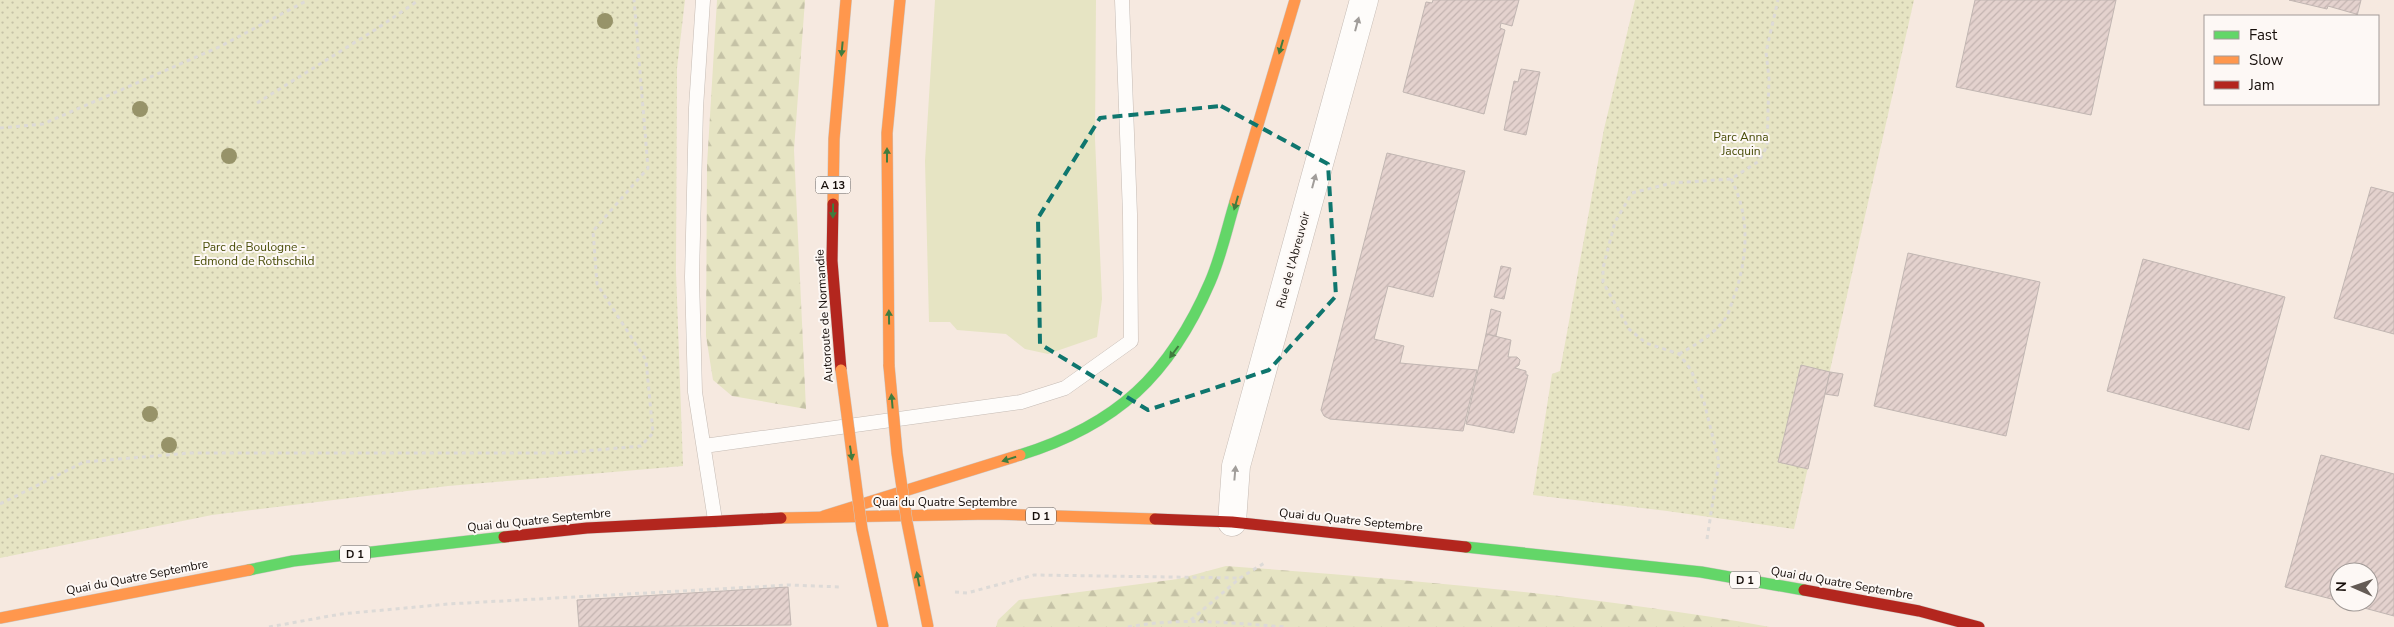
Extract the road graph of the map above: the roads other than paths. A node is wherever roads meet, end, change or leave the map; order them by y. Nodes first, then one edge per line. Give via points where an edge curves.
1 (703, 0) edge
2 (846, 0) edge
3 (900, 0) edge
4 (1122, 0) edge
5 (1295, 0) edge
6 (1364, 0) edge
7 (704, 446) junction
8 (824, 516) junction
9 (715, 520) junction
10 (1232, 522) junction
11 (0, 618) edge
12 (883, 627) edge
13 (928, 627) edge
14 (1979, 627) edge

1 - 7 lane via 696,108 692,277 695,392
2 -> 12 main road, Autoroute de Normandie / A 13, bridge via 834,139 832,261 840,370 862,529
13 -> 3 main road, bridge via 907,522 889,366 887,133
4 - 7 lane via 1131,341 1065,388 1021,402
5 -> 8 main road via 1211,281 1182,340 1151,380 1108,415 1056,444
10 -> 6 street, Rue de l'Abreuvoir via 1236,466
7 - 9 lane
8 - 9 main road, Quai du Quatre Septembre / D 1
8 - 10 main road, Quai du Quatre Septembre / D 1 via 991,514
9 - 11 main road, Quai du Quatre Septembre / D 1 via 587,528 293,561
10 - 14 main road, Quai du Quatre Septembre / D 1 via 1701,572 1919,611

